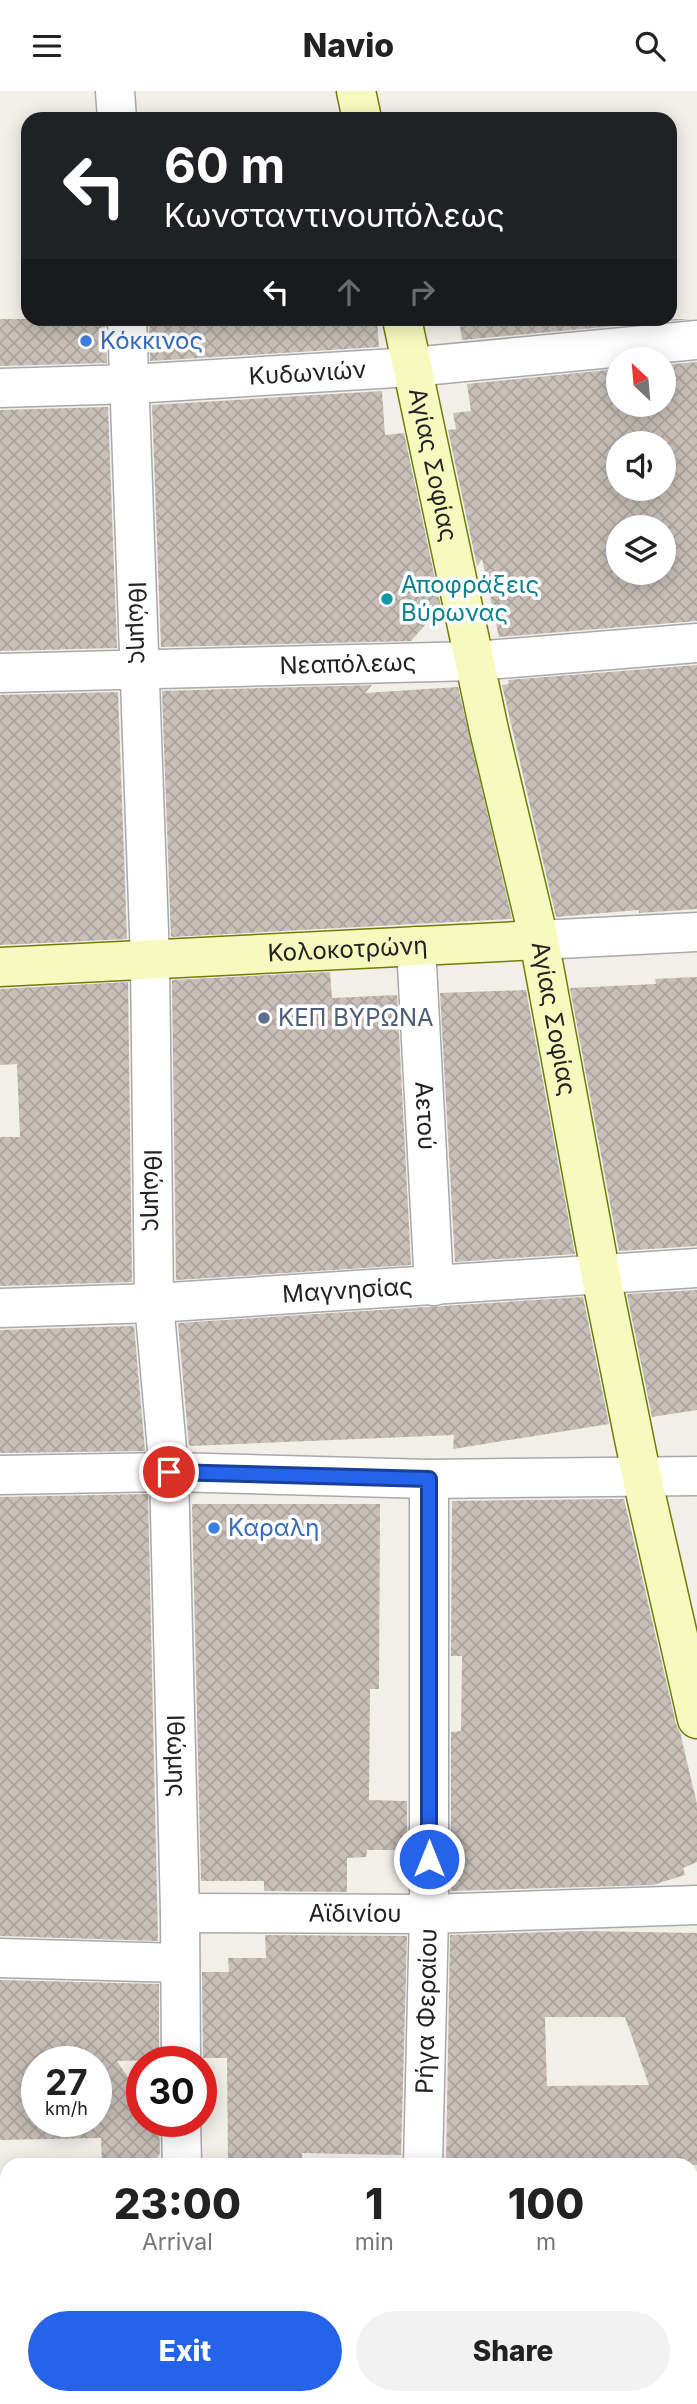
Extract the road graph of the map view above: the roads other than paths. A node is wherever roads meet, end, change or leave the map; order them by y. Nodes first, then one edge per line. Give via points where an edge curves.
1 (115, 91) edge
2 (356, 91) edge
3 (116, 112) edge
4 (360, 112) edge
5 (127, 326) edge
6 (403, 326) edge
7 (697, 340) edge
8 (412, 367) junction
9 (131, 384) junction
10 (0, 388) edge
11 (697, 643) edge
12 (474, 661) junction
13 (140, 669) junction
14 (0, 673) edge
15 (697, 932) edge
16 (538, 940) junction
17 (416, 946) junction
18 (150, 960) junction
19 (0, 967) edge
20 (697, 1268) edge
21 (601, 1276) junction
22 (434, 1286) junction
23 (153, 1303) junction
24 (0, 1308) edge
25 (169, 1472) junction
26 (0, 1475) edge
27 (697, 1476) edge
28 (642, 1478) junction
29 (429, 1479) junction
30 (697, 1719) edge
31 (697, 1905) edge
32 (180, 1913) junction
33 (429, 1914) junction
34 (0, 1958) edge
35 (180, 1963) junction
36 (181, 2046) edge
37 (181, 2137) edge
38 (182, 2158) edge
39 (423, 2158) edge

1 - 3 street
2 - 4 street
5 - 9 street, Ιθώμης
6 - 8 street, Αγίας Σοφίας
7 - 8 street, Κυδωνιών
8 - 9 street, Κυδωνιών
8 - 12 street, Αγίας Σοφίας
9 - 10 street, Κυδωνιών
9 - 13 street, Ιθώμης
11 - 12 street, Νεαπόλεως
12 - 13 street, Νεαπόλεως
12 - 16 street, Αγίας Σοφίας
13 - 14 street, Νεαπόλεως
13 - 18 street, Ιθώμης
15 - 16 street, Κολοκοτρώνη
16 - 17 street, Κολοκοτρώνη
16 - 21 street, Αγίας Σοφίας
17 - 18 street, Κολοκοτρώνη
17 - 22 street, Αετού
18 - 19 street, Κολοκοτρώνη
18 - 23 street, Ιθώμης
20 - 21 street, Μαγνησίας
21 - 22 street, Μαγνησίας
21 - 28 street, Αγίας Σοφίας
22 - 23 street, Μαγνησίας
23 - 24 street, Μαγνησίας
23 - 25 street, Ιθώμης
25 - 26 street
25 - 29 street
25 - 32 street, Ιθώμης
27 - 28 street
28 - 29 street
28 - 30 street, Αγίας Σοφίας
29 - 33 street, Ρήγα Φεραίου
31 - 33 street, Αϊδινίου
32 - 33 street, Αϊδινίου
32 - 35 street, Ιθώμης
33 - 39 street, Ρήγα Φεραίου
34 - 35 street
35 - 36 street, Ιθώμης
37 - 38 street

